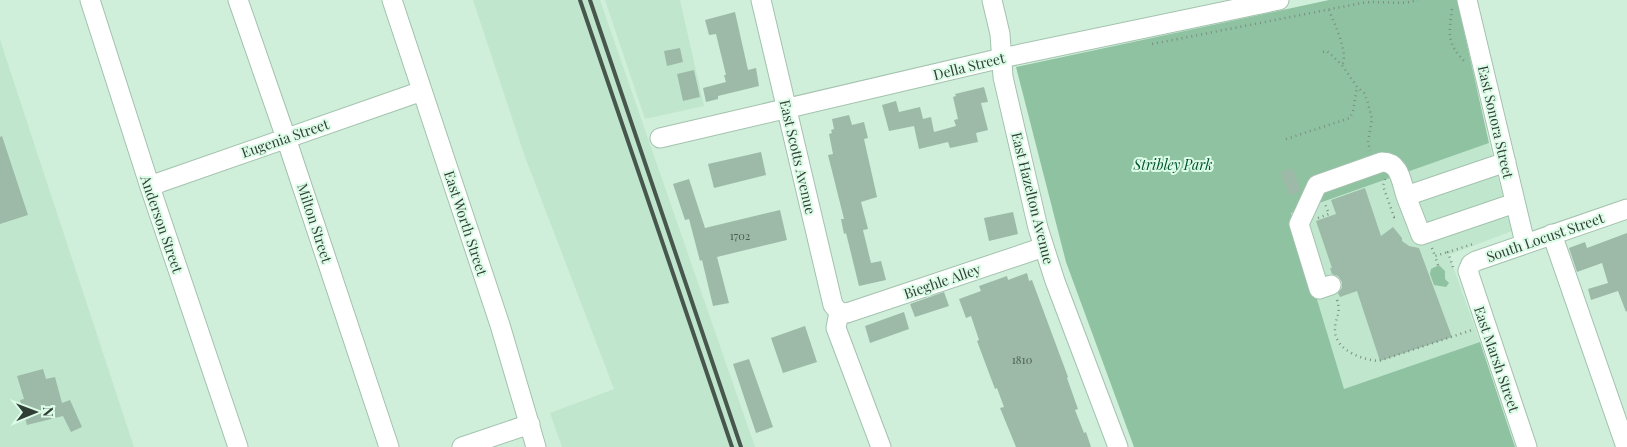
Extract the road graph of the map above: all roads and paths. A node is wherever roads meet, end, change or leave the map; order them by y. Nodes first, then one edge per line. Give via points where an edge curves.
1 (90, 0) edge
2 (238, 0) edge
3 (392, 0) edge
4 (761, 0) edge
5 (992, 0) edge
6 (1279, 0) edge
7 (1418, 0) edge
8 (1467, 0) edge
9 (1329, 9) junction
10 (1146, 46) dead end
11 (1323, 52) dead end
12 (1002, 58) junction
13 (1342, 65) junction
14 (1357, 87) junction
15 (422, 91) junction
16 (786, 109) junction
17 (286, 138) junction
18 (660, 138) dead end
19 (1286, 139) dead end
20 (1506, 162) junction
21 (1375, 164) junction
22 (150, 187) junction
23 (1406, 196) junction
24 (1515, 203) junction
25 (1627, 209) edge
26 (1552, 234) junction
27 (1525, 244) junction
28 (1044, 247) junction
29 (1448, 252) dead end
30 (1438, 265) dead end
31 (1468, 271) joint
32 (1331, 284) joint
33 (839, 312) junction
34 (1473, 330) dead end
35 (530, 424) junction
36 (238, 447) edge
37 (389, 447) edge
38 (462, 447) edge
39 (536, 447) edge
40 (881, 447) edge
41 (1118, 447) edge
42 (1527, 447) edge
43 (1626, 447) edge

1 - 22 street, Anderson Street
2 - 17 street, Milton Street
3 - 15 street, East Worth Street
4 - 16 street, East Scotts Avenue
5 - 12 street, East Hazelton Avenue
6 - 12 street, Della Street
7 - 9 path via 1396,4 1370,1
8 - 20 street, East Sonora Street
9 - 10 path
9 - 13 path via 1344,52
11 - 13 path via 1327,50
12 - 16 street, Della Street
12 - 28 street, East Hazelton Avenue via 1003,77
13 - 14 path
14 - 19 path via 1350,118
14 - 21 path via 1364,93 1371,114 1368,142
15 - 17 street, Eugenia Street
15 - 35 street, East Worth Street
16 - 18 street, Della Street
16 - 33 street, East Scotts Avenue via 833,305
17 - 22 street, Eugenia Street
17 - 37 street, Milton Street
20 - 23 street
20 - 24 street, East Sonora Street
21 - 23 street via 1386,162 1396,166
21 - 32 street via 1317,185 1299,220 1319,289
22 - 36 street, Anderson Street
23 - 24 street via 1421,235
24 - 27 street, East Sonora Street
25 - 26 street, South Locust Street
26 - 27 street, South Locust Street
26 - 43 street
27 - 31 street, South Locust Street via 1476,261
28 - 33 street, Bieghle Alley via 847,313
28 - 41 street, East Hazelton Avenue
29 - 30 path via 1435,256
31 - 42 street, East Marsh Street
32 - 34 path via 1340,310 1335,333 1338,341 1364,359 1380,361
33 - 40 street via 836,328
35 - 38 street
35 - 39 street, East Worth Street

